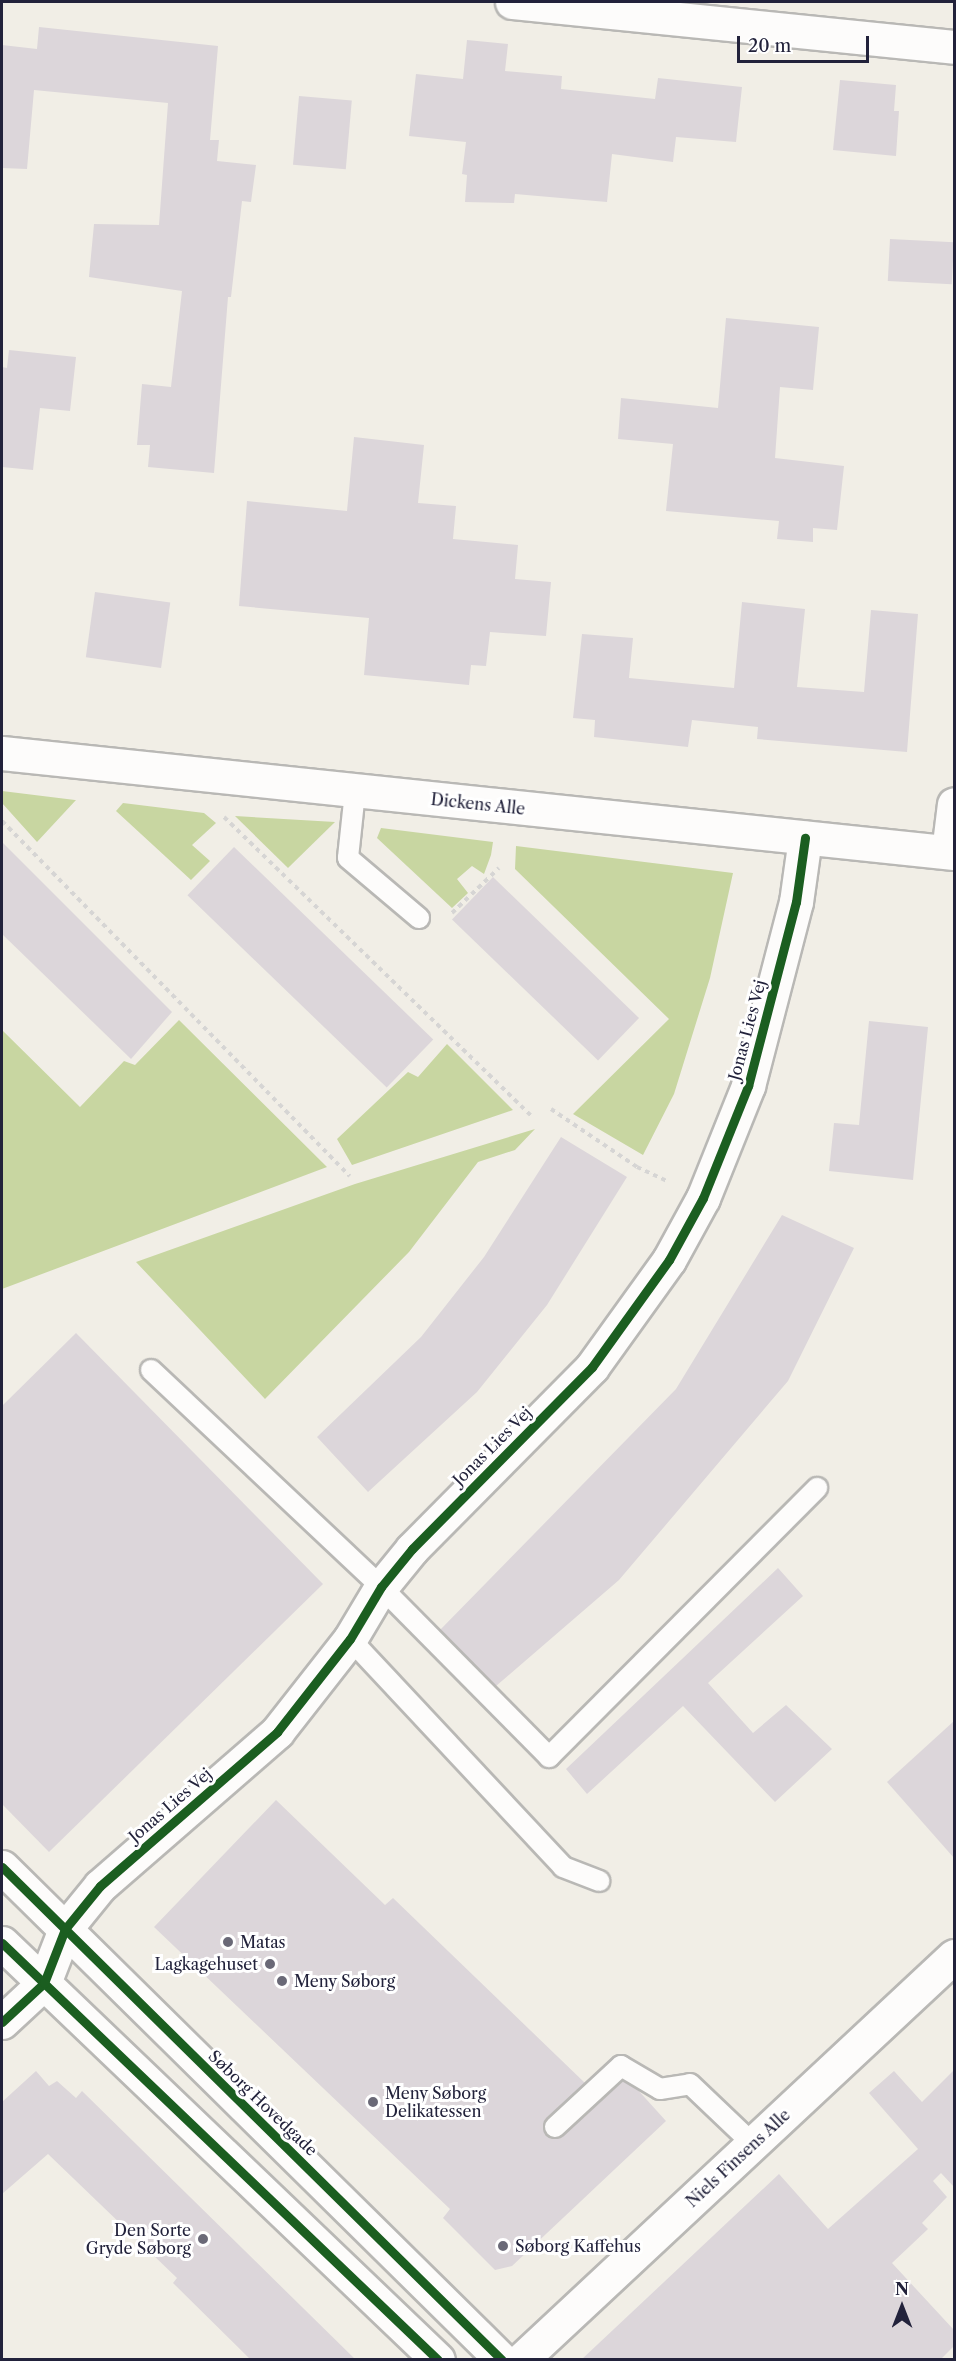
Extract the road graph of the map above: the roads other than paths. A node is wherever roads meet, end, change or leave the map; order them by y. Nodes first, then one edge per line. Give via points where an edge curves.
1 (512, 2) edge
2 (954, 47) edge
3 (2, 753) edge
4 (355, 792) junction
5 (954, 804) edge
6 (805, 838) junction
7 (951, 852) edge
8 (419, 918) road end
9 (151, 1370) dead end
10 (817, 1488) dead end
11 (381, 1587) junction
12 (350, 1639) junction
13 (2, 1867) edge
14 (599, 1881) dead end
15 (65, 1929) junction
16 (2, 1943) edge
17 (954, 1956) edge
18 (44, 1983) junction
19 (2, 2022) edge
20 (555, 2127) dead end
21 (753, 2144) junction
22 (438, 2360) edge
23 (502, 2360) edge
24 (521, 2360) edge

1 - 2 street
3 - 4 street, Dickens Alle
4 - 6 street, Dickens Alle
4 - 8 lane via 348,858
5 - 7 street
6 - 7 street, Dickens Alle
6 - 11 street, Jonas Lies Vej via 796,902 748,1086 703,1198 669,1260 592,1367 412,1548
9 - 11 lane
10 - 11 lane via 549,1757
11 - 12 street, Jonas Lies Vej
12 - 14 lane via 562,1867
12 - 15 street, Jonas Lies Vej via 277,1732 100,1886
13 - 15 street, Søborg Hovedgade
15 - 18 street, Jonas Lies Vej
15 - 23 street, Søborg Hovedgade
16 - 18 street
17 - 21 street, Niels Finsens Alle
18 - 19 street
18 - 22 street
20 - 21 lane via 621,2066 660,2089 690,2084
21 - 24 street, Niels Finsens Alle

